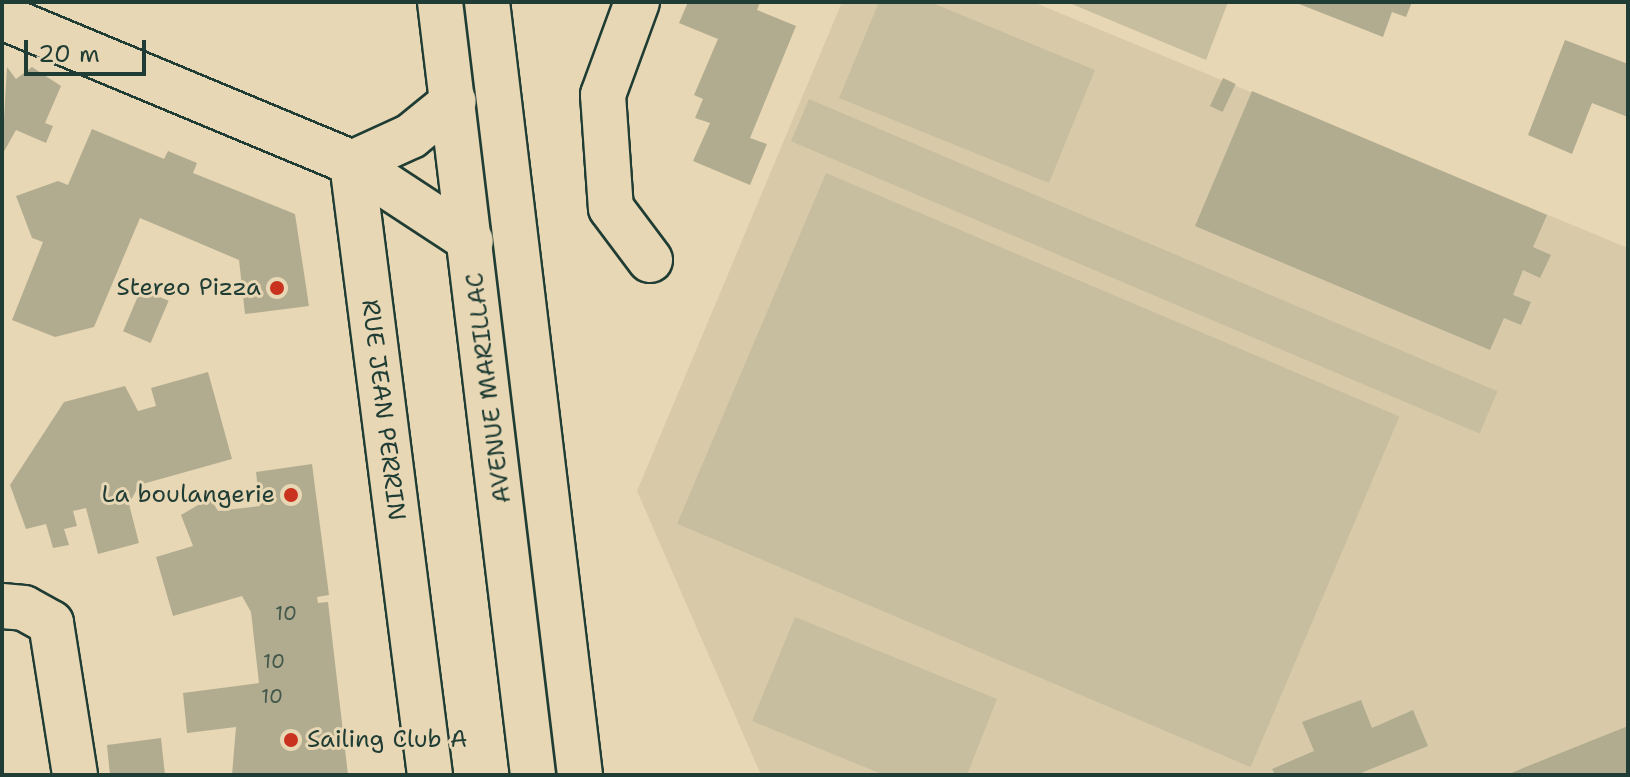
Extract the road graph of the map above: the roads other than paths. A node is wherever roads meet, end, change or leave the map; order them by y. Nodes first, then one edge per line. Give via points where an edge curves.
1 (440, 2) edge
2 (487, 2) edge
3 (637, 2) edge
4 (2, 17) edge
5 (454, 101) junction
6 (352, 163) junction
7 (471, 241) junction
8 (650, 260) dead end
9 (2, 606) edge
10 (75, 775) edge
11 (430, 775) edge
12 (533, 775) edge
13 (580, 775) edge

1 - 5 street, AVENUE MARILLAC
2 - 13 street, AVENUE MARILLAC
3 - 8 street via 603,95 611,208
4 - 6 street
5 - 6 street via 411,136
5 - 7 street, AVENUE MARILLAC
6 - 7 street
6 - 11 street, RUE JEAN PERRIN
7 - 12 street, AVENUE MARILLAC
9 - 10 street via 24,608 51,623

